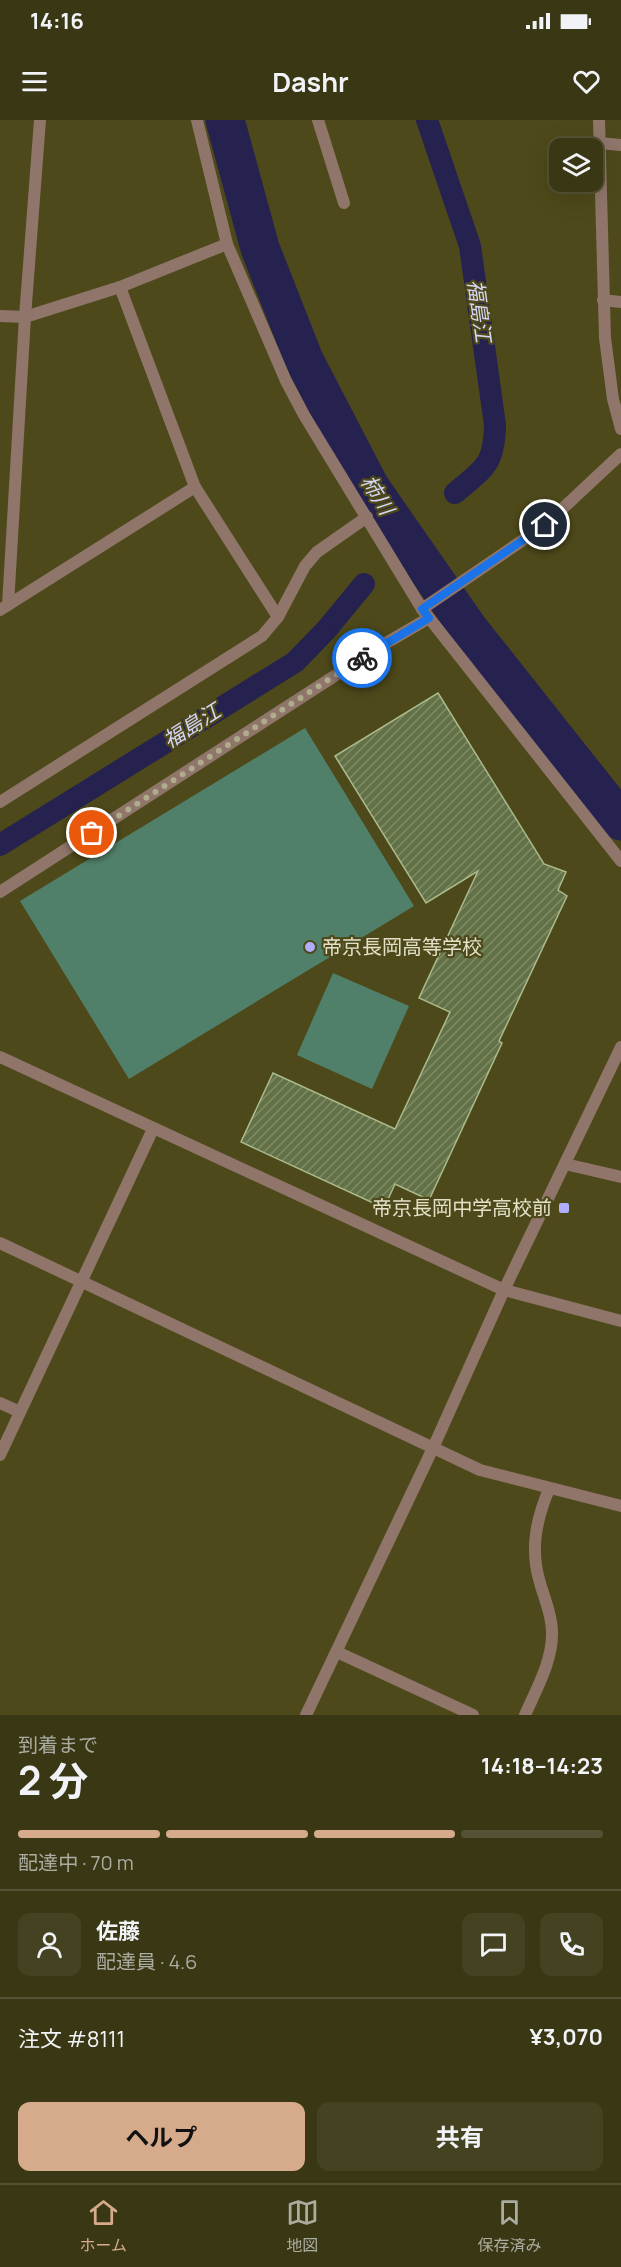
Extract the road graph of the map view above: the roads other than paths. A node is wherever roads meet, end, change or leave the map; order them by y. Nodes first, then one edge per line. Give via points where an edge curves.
1 (40, 120) edge
2 (197, 120) edge
3 (318, 120) edge
4 (599, 120) edge
5 (599, 138) edge
6 (603, 143) edge
7 (621, 145) edge
8 (600, 192) edge
9 (344, 203) dead end
10 (227, 244) junction
11 (120, 287) junction
12 (603, 300) junction
13 (621, 302) edge
14 (0, 316) edge
15 (25, 317) junction
16 (621, 429) edge
17 (621, 454) edge
18 (195, 487) junction
19 (367, 517) junction
20 (4, 608) edge
21 (427, 610) junction
22 (278, 616) junction
23 (0, 802) edge
24 (621, 861) edge
25 (0, 892) edge
26 (621, 1047) edge
27 (0, 1057) edge
28 (153, 1129) junction
29 (565, 1164) junction
30 (621, 1177) edge
31 (0, 1243) edge
32 (81, 1282) junction
33 (504, 1290) junction
34 (621, 1321) edge
35 (0, 1403) edge
36 (20, 1412) junction
37 (433, 1448) junction
38 (0, 1455) edge
39 (549, 1489) junction
40 (621, 1506) edge
41 (337, 1652) junction
42 (306, 1715) edge
43 (474, 1715) edge
44 (525, 1715) edge

1 - 15 street
2 - 10 street
3 - 9 street
4 - 5 street
6 - 7 street
8 - 12 street
10 - 11 street
10 - 19 street via 286,381
11 - 15 street
11 - 18 street
12 - 13 street
12 - 16 street via 608,367
14 - 15 street
15 - 20 street
17 - 21 street via 545,525
18 - 20 street
18 - 22 street
19 - 21 street
19 - 22 street via 317,552 304,566
21 - 24 street
21 - 25 street via 381,646
22 - 23 street via 262,636
26 - 29 street
27 - 28 street
28 - 32 street
28 - 33 street
29 - 30 street
29 - 33 street
31 - 32 street
32 - 36 street
32 - 37 street
33 - 34 street
33 - 37 street
35 - 36 street
36 - 38 street
37 - 39 street via 480,1470
37 - 41 street
39 - 40 street
39 - 44 street via 534,1550 552,1632 545,1669
41 - 42 street
41 - 43 street

